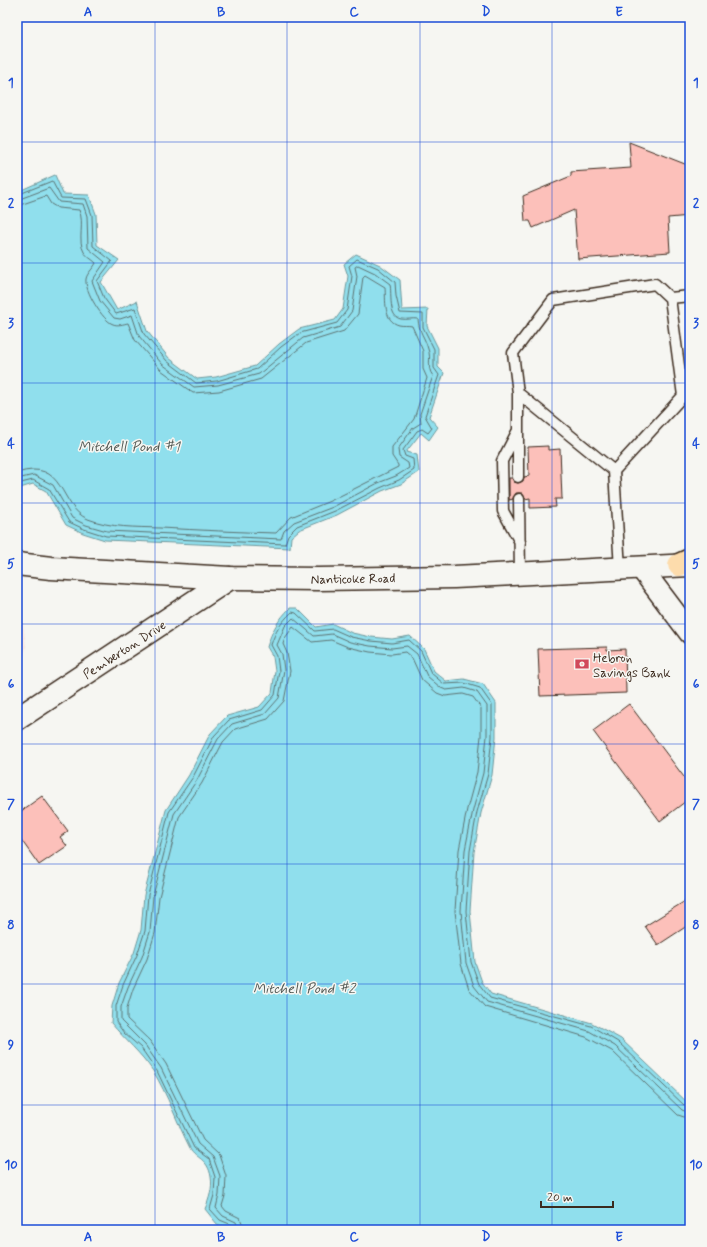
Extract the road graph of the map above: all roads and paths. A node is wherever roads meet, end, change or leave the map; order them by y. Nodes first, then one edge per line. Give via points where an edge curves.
1 (690, 296) edge
2 (670, 298) junction
3 (518, 393) junction
4 (686, 395) edge
5 (518, 430) junction
6 (614, 471) junction
7 (518, 477) dead end
8 (519, 499) dead end
9 (520, 542) junction
10 (686, 563) edge
11 (17, 564) edge
12 (631, 568) junction
13 (520, 574) junction
14 (230, 578) junction
15 (690, 633) edge
16 (17, 719) edge

1 - 2 lane
2 - 3 lane via 656,284 553,300 514,353
2 - 4 lane
3 - 5 lane
3 - 6 lane
4 - 6 lane
5 - 7 lane
5 - 9 lane via 502,460 503,511
6 - 12 lane
8 - 9 lane
9 - 13 lane
10 - 12 main road, Nanticoke Road
11 - 14 main road, Nanticoke Road
12 - 13 main road, Nanticoke Road
12 - 15 street
13 - 14 main road, Nanticoke Road
14 - 16 main road, Pemberton Drive

